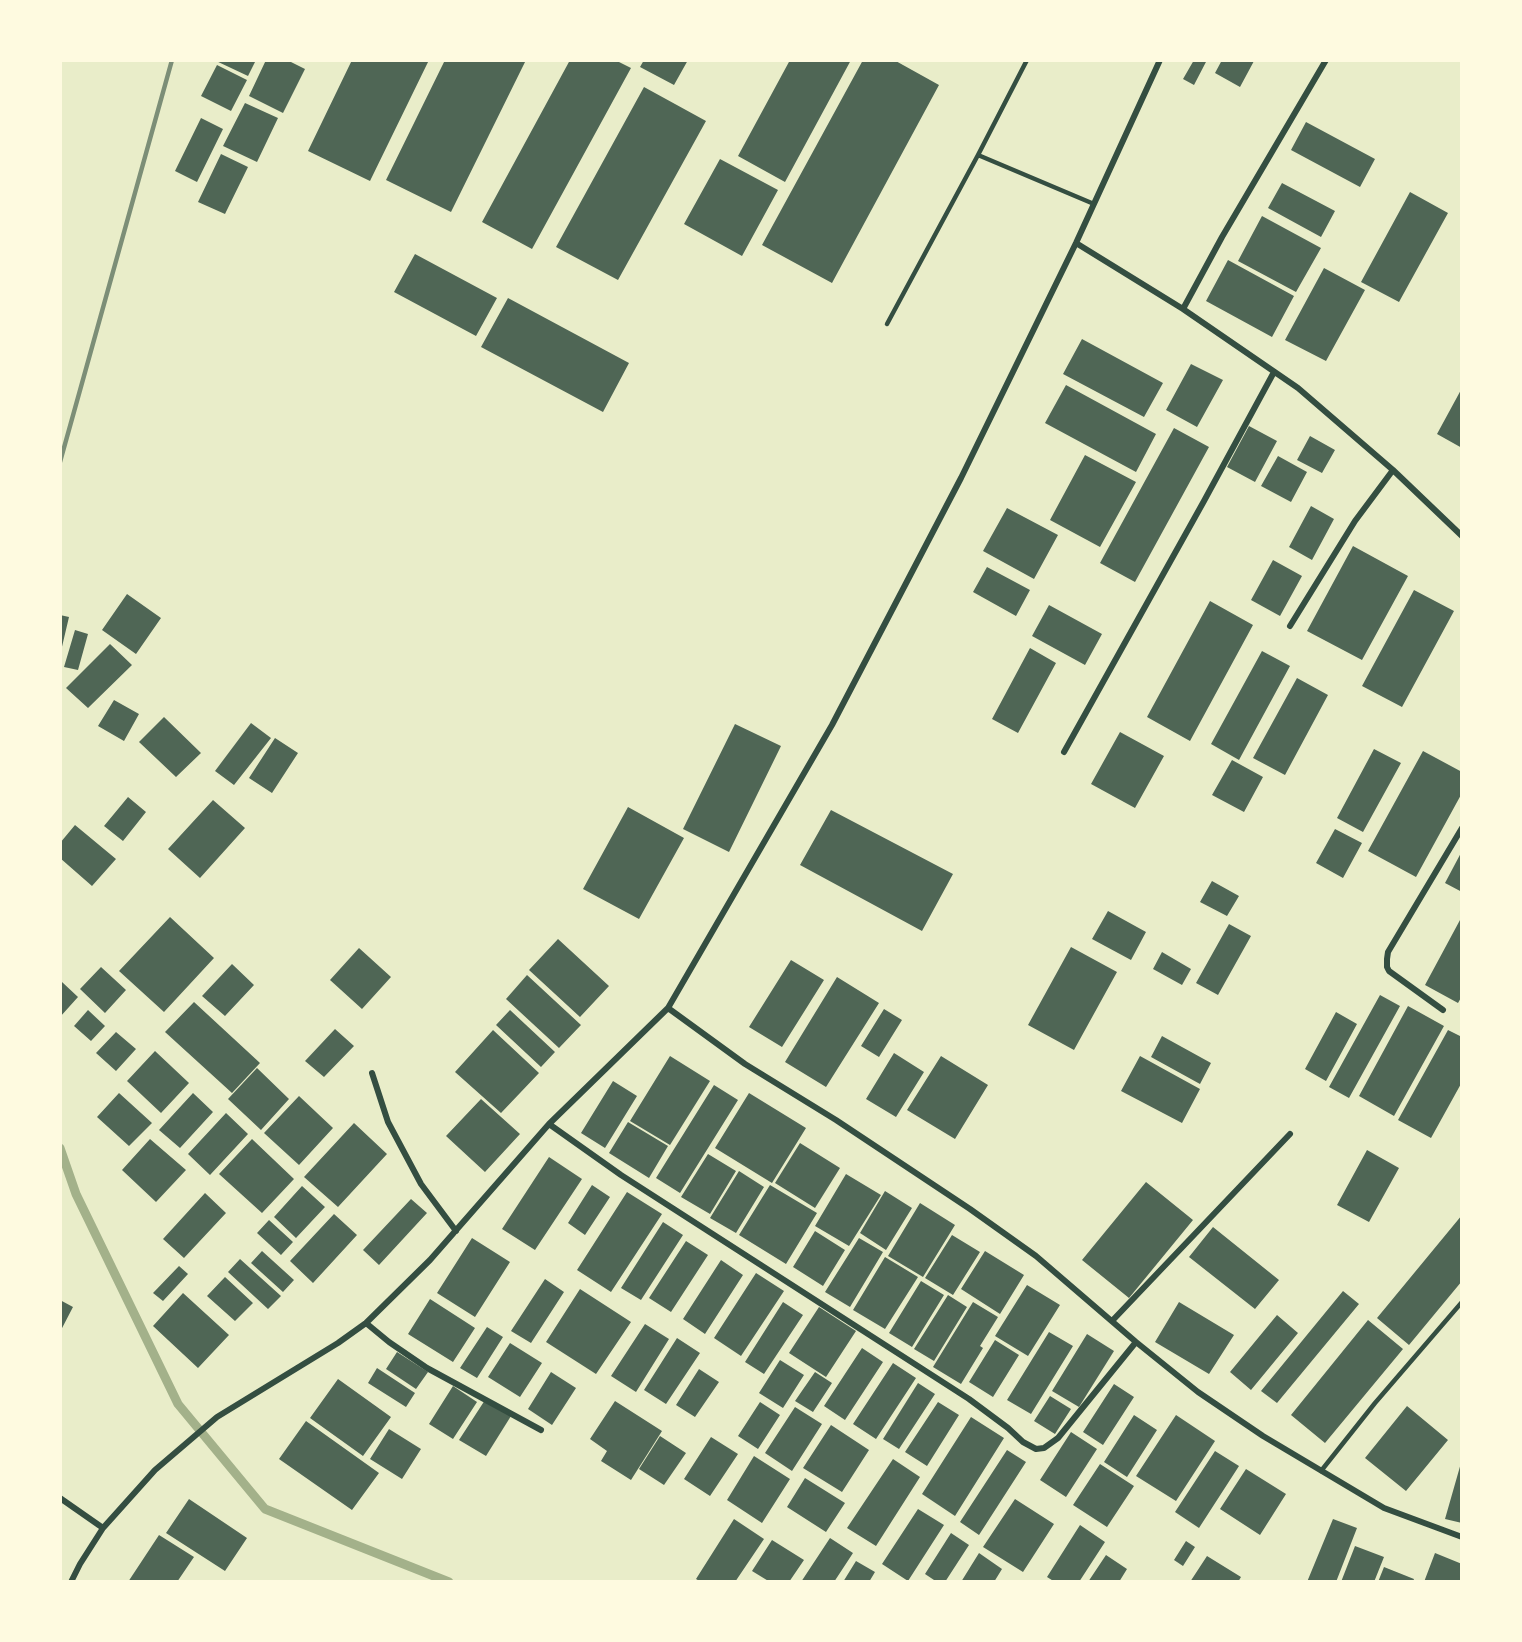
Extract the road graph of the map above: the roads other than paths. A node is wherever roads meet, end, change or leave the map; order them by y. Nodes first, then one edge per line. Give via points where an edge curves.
1 (1027, 60) edge
2 (1160, 60) edge
3 (1326, 60) edge
4 (978, 155) junction
5 (1094, 204) junction
6 (1076, 243) junction
7 (1183, 309) junction
8 (887, 324) dead end
9 (1274, 372) junction
10 (1393, 470) junction
11 (1462, 536) edge
12 (1290, 626) dead end
13 (1064, 752) dead end
14 (1462, 828) edge
15 (668, 1008) junction
16 (1443, 1010) dead end
17 (372, 1073) dead end
18 (549, 1124) junction
19 (1290, 1134) dead end
20 (456, 1231) junction
21 (1462, 1302) edge
22 (1112, 1321) junction
23 (366, 1323) junction
24 (1136, 1342) junction
25 (541, 1430) dead end
26 (1321, 1471) junction
27 (60, 1498) edge
28 (103, 1528) junction
29 (1462, 1537) edge
30 (71, 1582) edge

1 - 4 lane
2 - 5 street
3 - 7 street
4 - 5 lane
4 - 8 lane
5 - 6 street
6 - 7 street
6 - 15 street via 962,478 832,725
7 - 9 street
9 - 10 street
9 - 13 street
10 - 11 street
10 - 12 street via 1355,521
14 - 16 street via 1387,959 1389,971
15 - 18 street
15 - 22 street via 745,1064 970,1209 1036,1256
17 - 20 street via 388,1122 422,1184
18 - 20 street
18 - 24 street via 621,1176 969,1399 1036,1449 1058,1437
19 - 22 street
20 - 23 street
21 - 26 lane
22 - 24 street
23 - 25 street via 427,1368
23 - 28 street via 217,1418 155,1470
24 - 26 street via 1198,1392
26 - 29 street via 1384,1508
27 - 28 street
28 - 30 street

